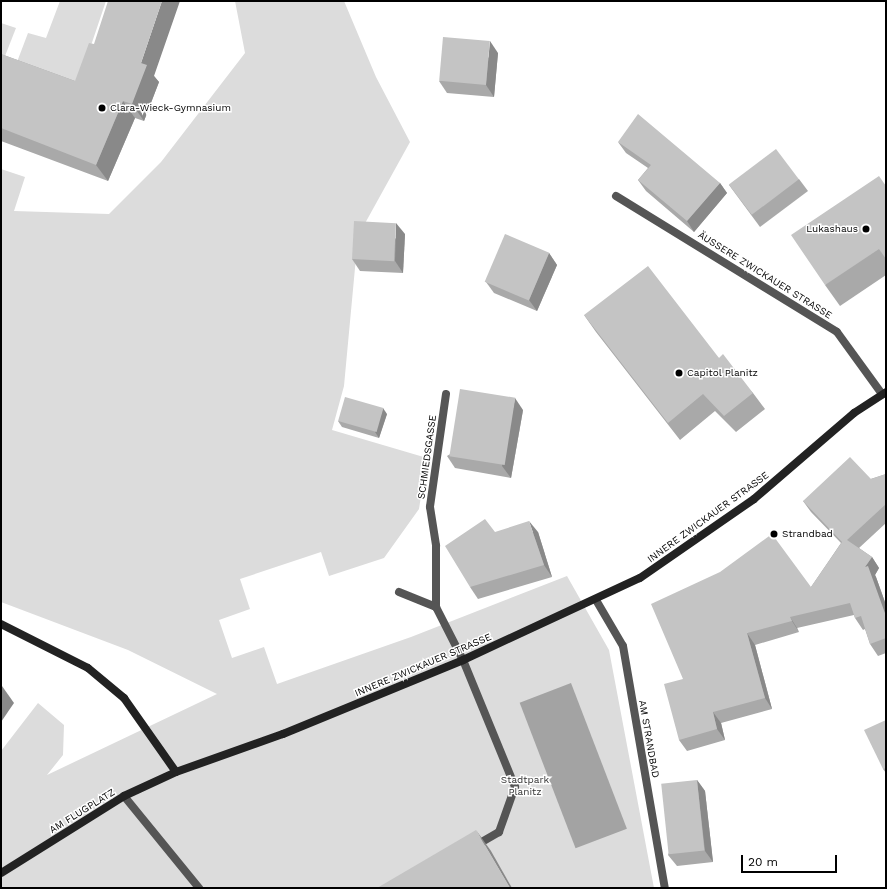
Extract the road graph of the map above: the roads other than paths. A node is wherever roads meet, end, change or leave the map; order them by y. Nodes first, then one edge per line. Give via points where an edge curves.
1 (616, 196) dead end
2 (884, 393) edge
3 (446, 394) dead end
4 (854, 413) joint
5 (399, 592) dead end
6 (596, 600) junction
7 (436, 607) junction
8 (1, 624) edge
9 (463, 660) junction
10 (176, 772) junction
11 (124, 796) junction
12 (465, 852) edge
13 (1, 873) edge
14 (199, 888) edge
15 (665, 888) edge

1 - 2 street, ÄUSSERE ZWICKAUER STRASSE via 837,332
2 - 4 main road, ÄUSSERE ZWICKAUER STRASSE
3 - 7 street, SCHMIEDSGASSE via 430,507 436,546
4 - 6 main road, INNERE ZWICKAUER STRASSE via 754,499 640,578
5 - 7 street
6 - 9 main road, INNERE ZWICKAUER STRASSE
6 - 15 street, AM STRANDBAD via 624,646
7 - 9 street, SCHMIEDSGASSE
8 - 10 main road via 88,668 124,698
9 - 10 main road, INNERE ZWICKAUER STRASSE via 284,734
9 - 12 street, SCHMIEDSGASSE via 515,787 500,832
10 - 11 main road, AM FLUGPLATZ
11 - 13 main road, AM FLUGPLATZ
11 - 14 street

